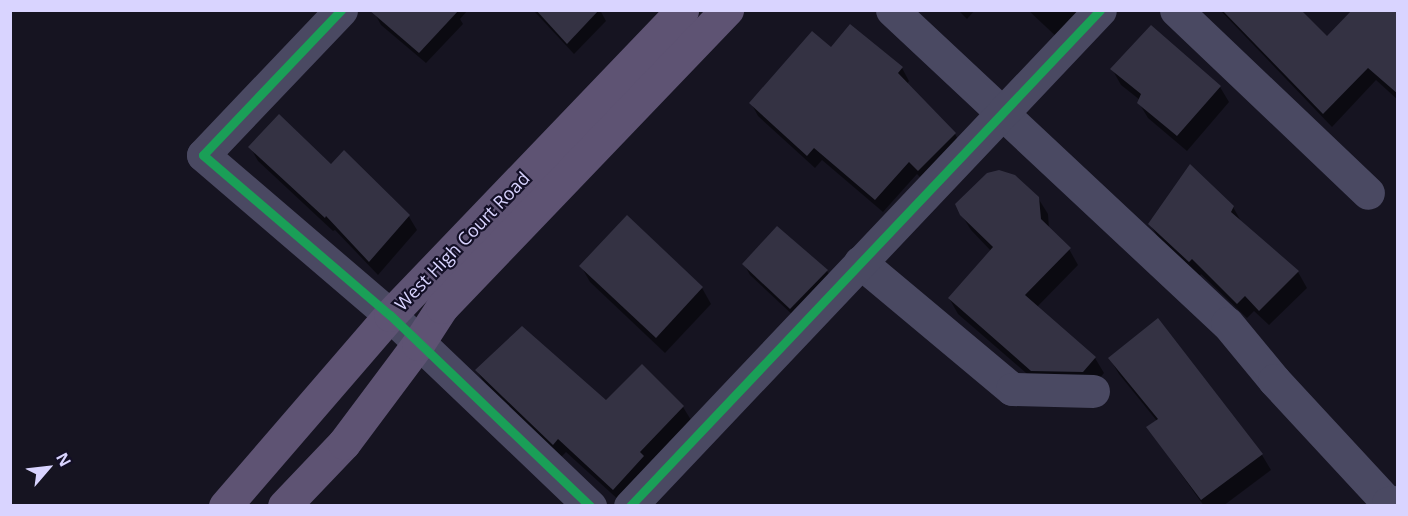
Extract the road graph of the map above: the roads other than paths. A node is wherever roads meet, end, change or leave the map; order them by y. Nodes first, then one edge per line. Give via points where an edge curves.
1 (682, 10) edge
2 (727, 10) edge
3 (892, 10) edge
4 (1100, 10) edge
5 (1176, 10) edge
6 (330, 14) edge
7 (1002, 113) junction
8 (1368, 193) dead end
9 (860, 262) junction
10 (390, 315) junction
11 (418, 344) junction
12 (1093, 391) dead end
13 (1398, 502) edge
14 (225, 506) edge
15 (284, 506) edge
16 (590, 506) edge
17 (630, 506) edge

1 - 10 main road, West High Court Road
2 - 11 main road, West High Court Road via 442,307
3 - 7 street
4 - 7 street
5 - 8 street
6 - 10 street via 202,155
7 - 9 street
7 - 13 street via 1227,323 1274,381 1388,503
9 - 12 street via 1012,389
9 - 17 street
10 - 11 street
10 - 14 main road, West High Court Road
11 - 15 main road, West High Court Road via 344,443
11 - 16 street

